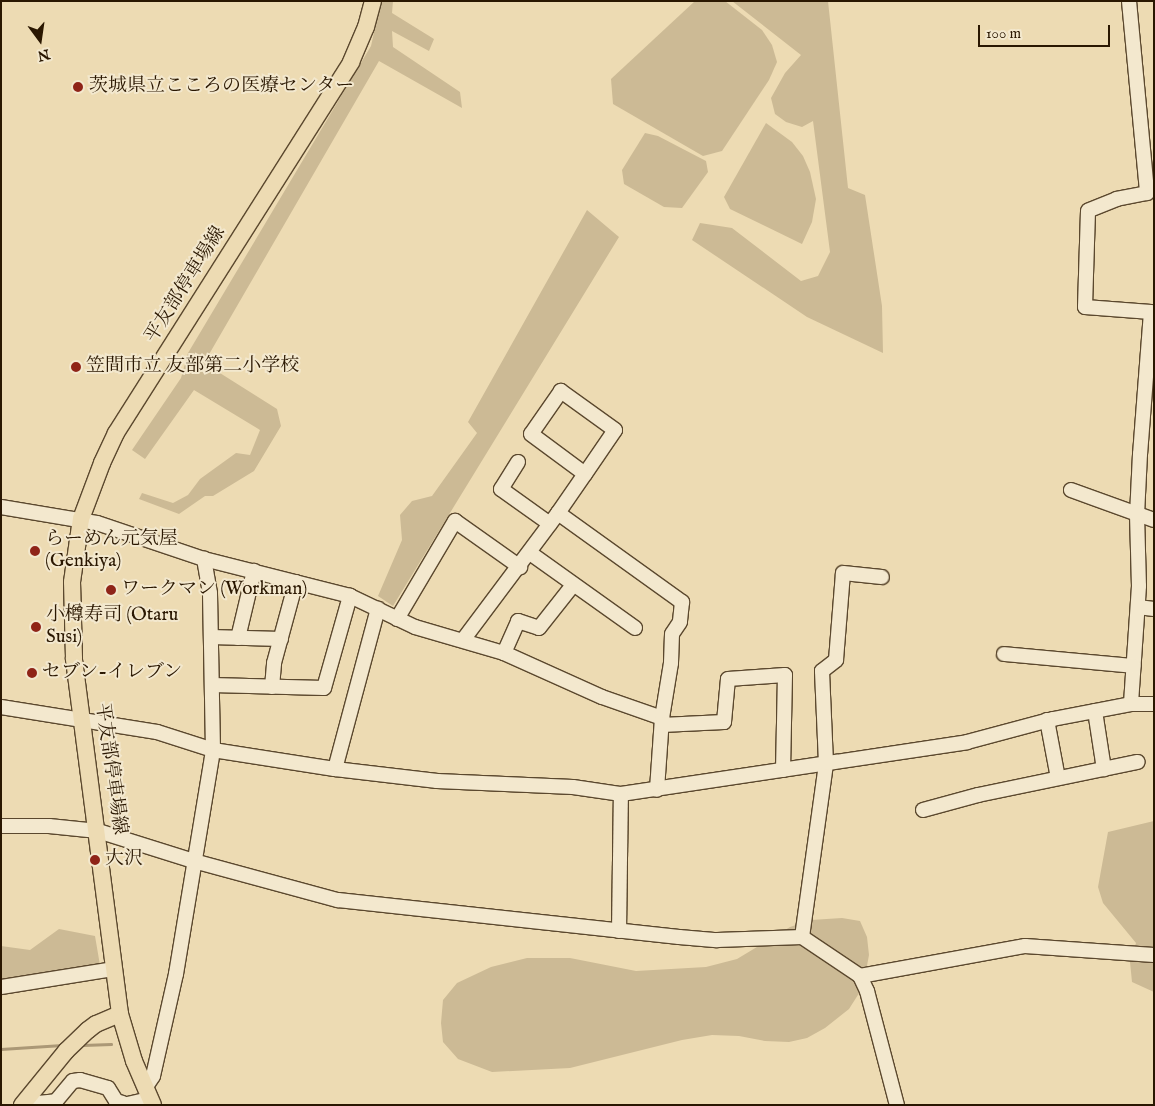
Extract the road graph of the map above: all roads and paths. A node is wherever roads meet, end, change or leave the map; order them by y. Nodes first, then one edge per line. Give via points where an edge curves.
1 (373, 1) edge
2 (1129, 1) edge
3 (518, 462) dead end
4 (585, 474) junction
5 (1071, 490) dead end
6 (1, 508) edge
7 (1137, 516) junction
8 (81, 519) junction
9 (554, 519) junction
10 (1154, 520) edge
11 (530, 553) junction
12 (204, 558) junction
13 (520, 567) junction
14 (254, 571) junction
15 (882, 577) dead end
16 (296, 582) junction
17 (573, 585) junction
18 (350, 596) junction
19 (1138, 607) junction
20 (378, 608) junction
21 (1154, 609) edge
22 (397, 618) junction
23 (635, 628) dead end
24 (211, 637) junction
25 (238, 638) junction
26 (281, 639) junction
27 (464, 640) junction
28 (504, 653) junction
29 (1004, 654) dead end
30 (1133, 666) junction
31 (212, 685) junction
32 (272, 687) junction
33 (1131, 704) junction
34 (1154, 704) edge
35 (1, 707) edge
36 (1095, 711) junction
37 (1047, 720) junction
38 (83, 721) junction
39 (662, 721) junction
40 (213, 750) junction
41 (826, 762) junction
42 (1138, 762) dead end
43 (336, 769) junction
44 (1104, 769) junction
45 (783, 770) junction
46 (1058, 778) junction
47 (657, 790) junction
48 (621, 794) junction
49 (923, 810) dead end
50 (1, 826) edge
51 (98, 831) junction
52 (194, 861) junction
53 (619, 931) junction
54 (802, 937) junction
55 (1154, 955) edge
56 (114, 969) junction
57 (860, 976) junction
58 (1, 987) edge
59 (120, 1014) junction
60 (150, 1097) edge
61 (24, 1102) edge
62 (123, 1104) edge
63 (897, 1105) edge

1 - 8 main road, 平友部停車場線 via 366,28 351,62 116,433
2 - 7 street via 1147,193 1117,199 1088,211 1085,307 1151,312
3 - 9 street via 501,489
4 - 4 street via 615,430 561,391 531,434
4 - 9 street
5 - 7 street
6 - 8 street
7 - 10 street
7 - 19 street
8 - 12 street
8 - 38 main road, 平友部停車場線 via 72,582 72,628
9 - 11 street
9 - 39 street via 682,602 680,622 672,634
11 - 13 street
11 - 17 street
12 - 14 street
12 - 24 street via 210,593
13 - 22 street via 456,521
13 - 27 street
14 - 16 street
14 - 25 street
15 - 41 street via 843,574 836,660 822,671
16 - 18 street
16 - 26 street
17 - 23 street
17 - 28 street via 539,628 518,621
18 - 20 street
18 - 32 street via 324,688
19 - 21 street
19 - 30 street
20 - 22 street
20 - 43 street
22 - 27 street via 415,627
24 - 25 street
24 - 31 street
25 - 26 street
26 - 32 street
27 - 28 street
28 - 39 street
29 - 30 street
30 - 33 street
31 - 32 street
31 - 40 street
33 - 34 street
33 - 36 street
35 - 38 street
36 - 37 street
36 - 44 street
37 - 41 street via 967,742
37 - 46 street
38 - 40 street via 157,732
38 - 51 main road, 平友部停車場線
39 - 45 street via 724,722 728,679 784,675
39 - 47 street
40 - 43 street
40 - 52 street
41 - 45 street
41 - 54 street
42 - 44 street
43 - 48 street via 437,781 573,787
44 - 46 street
45 - 47 street
46 - 49 street
47 - 48 street
48 - 53 street
50 - 51 street
51 - 52 street
51 - 56 main road, 平友部停車場線
52 - 53 street via 338,900
52 - 60 street via 176,974
53 - 54 street via 717,940
54 - 57 street
55 - 57 street via 1025,946
56 - 58 street
56 - 59 main road, 平友部停車場線
57 - 63 street
59 - 60 main road, 平友部停車場線 via 129,1048
59 - 61 main road via 88,1030
60 - 62 street
61 - 62 street via 56,1101 73,1081 80,1080 108,1088 116,1101

